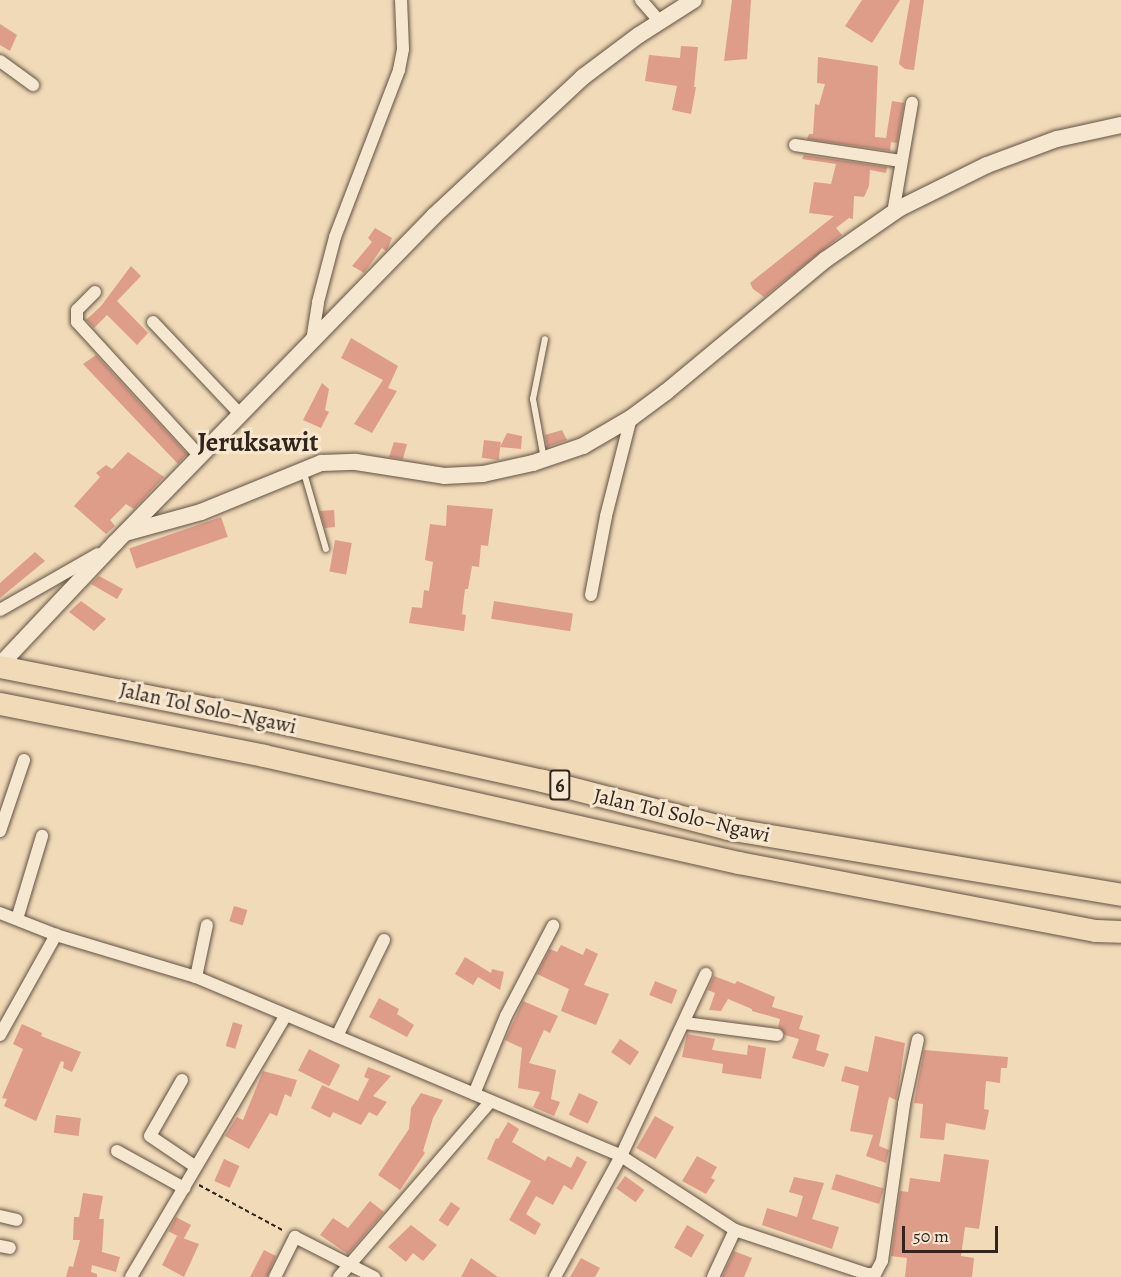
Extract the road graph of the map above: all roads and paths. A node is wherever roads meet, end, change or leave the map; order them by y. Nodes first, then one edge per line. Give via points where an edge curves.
1 (401, 0) edge
2 (641, 0) edge
3 (694, 0) edge
4 (660, 22) junction
5 (0, 61) edge
6 (33, 86) dead end
7 (912, 103) dead end
8 (1121, 125) edge
9 (795, 145) dead end
10 (901, 161) junction
11 (893, 213) junction
12 (95, 292) dead end
13 (153, 322) dead end
14 (545, 339) dead end
15 (311, 346) junction
16 (241, 415) junction
17 (631, 418) junction
18 (200, 456) junction
19 (544, 459) junction
20 (303, 469) junction
21 (125, 533) junction
22 (110, 549) junction
23 (326, 549) dead end
24 (591, 595) dead end
25 (0, 610) edge
26 (0, 666) edge
27 (0, 704) edge
28 (24, 760) dead end
29 (0, 831) edge
30 (42, 836) dead end
31 (1121, 895) edge
32 (0, 913) edge
33 (17, 919) junction
34 (207, 925) dead end
35 (553, 926) dead end
36 (1121, 932) edge
37 (56, 935) junction
38 (384, 940) dead end
39 (706, 974) dead end
40 (196, 977) junction
41 (286, 1015) junction
42 (685, 1023) junction
43 (0, 1035) edge
44 (777, 1035) dead end
45 (338, 1036) junction
46 (918, 1039) dead end
47 (182, 1080) dead end
48 (474, 1094) junction
49 (490, 1101) junction
50 (117, 1151) dead end
51 (621, 1156) junction
52 (196, 1167) junction
53 (186, 1184) junction
54 (0, 1216) edge
55 (17, 1220) dead end
56 (735, 1230) junction
57 (295, 1237) junction
58 (351, 1265) junction
59 (131, 1277) edge
60 (275, 1277) edge
61 (339, 1277) edge
62 (374, 1277) edge
63 (555, 1277) edge
64 (712, 1277) edge

1 - 15 street via 403,49 399,70 335,237
2 - 4 street
3 - 4 street
4 - 15 street via 583,77 558,100 419,231
5 - 6 street
7 - 10 street
8 - 11 street via 1057,139 987,165
9 - 10 street
10 - 11 street
11 - 17 street via 825,260
12 - 18 street via 77,310 77,322
13 - 16 street
14 - 19 lane via 533,399
15 - 16 street
16 - 18 street
17 - 19 street via 583,446
17 - 24 street
18 - 21 street
19 - 20 street via 473,475 435,475 339,461
20 - 21 street via 201,512
20 - 23 lane
21 - 22 street
22 - 25 street
22 - 26 street
26 - 31 highway, Jalan Tol Solo–Ngawi / 6 via 475,766 728,829
27 - 36 highway, Jalan Tol Solo–Ngawi / 6 via 264,756 739,864 1096,931
28 - 29 street
30 - 33 street
32 - 33 street
33 - 37 street
34 - 40 street
35 - 48 street via 506,1016
37 - 40 street
37 - 43 street
38 - 45 street
39 - 42 street
40 - 41 street
41 - 45 street
41 - 52 street
42 - 44 street
42 - 51 street
45 - 48 street
46 - 56 street via 904,1104 880,1269 875,1274 850,1269
47 - 52 street via 150,1136
48 - 49 street
49 - 51 street
49 - 58 street
50 - 53 street
51 - 56 street
51 - 63 street
52 - 53 street
53 - 57 path
53 - 59 street
54 - 55 street
56 - 64 street
57 - 58 street
57 - 60 street
58 - 61 street
58 - 62 street

